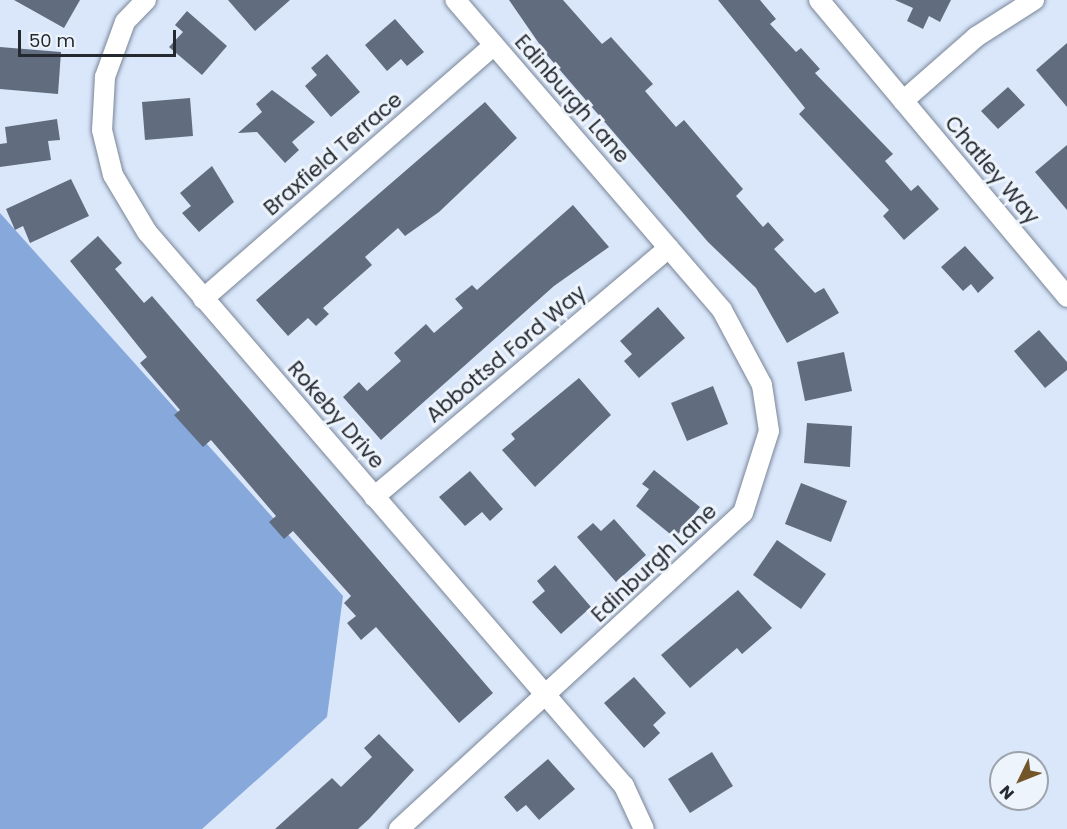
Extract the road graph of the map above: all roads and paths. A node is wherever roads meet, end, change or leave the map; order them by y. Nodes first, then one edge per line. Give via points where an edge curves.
1 (146, 0) edge
2 (455, 0) edge
3 (819, 0) edge
4 (1034, 0) edge
5 (494, 45) junction
6 (903, 101) junction
7 (669, 248) junction
8 (1067, 297) edge
9 (202, 299) junction
10 (374, 497) junction
11 (545, 693) junction
12 (399, 829) edge
13 (644, 829) edge

1 - 9 street, Rokeby Drive via 125,22 105,77 102,130 114,175 147,232
2 - 5 street, Edinburgh Lane
3 - 6 street, Chatley Way
4 - 6 street via 976,37
5 - 7 street, Edinburgh Lane
5 - 9 street, Braxfield Terrace
6 - 8 street, Chatley Way
7 - 10 street, Abbottsd Ford Way
7 - 11 street, Edinburgh Lane via 722,310 762,385 769,431 762,468 743,513 707,551
9 - 10 street, Rokeby Drive
10 - 11 street, Rokeby Drive
11 - 12 street, Edinburgh Lane
11 - 13 street, Rokeby Drive via 624,786

